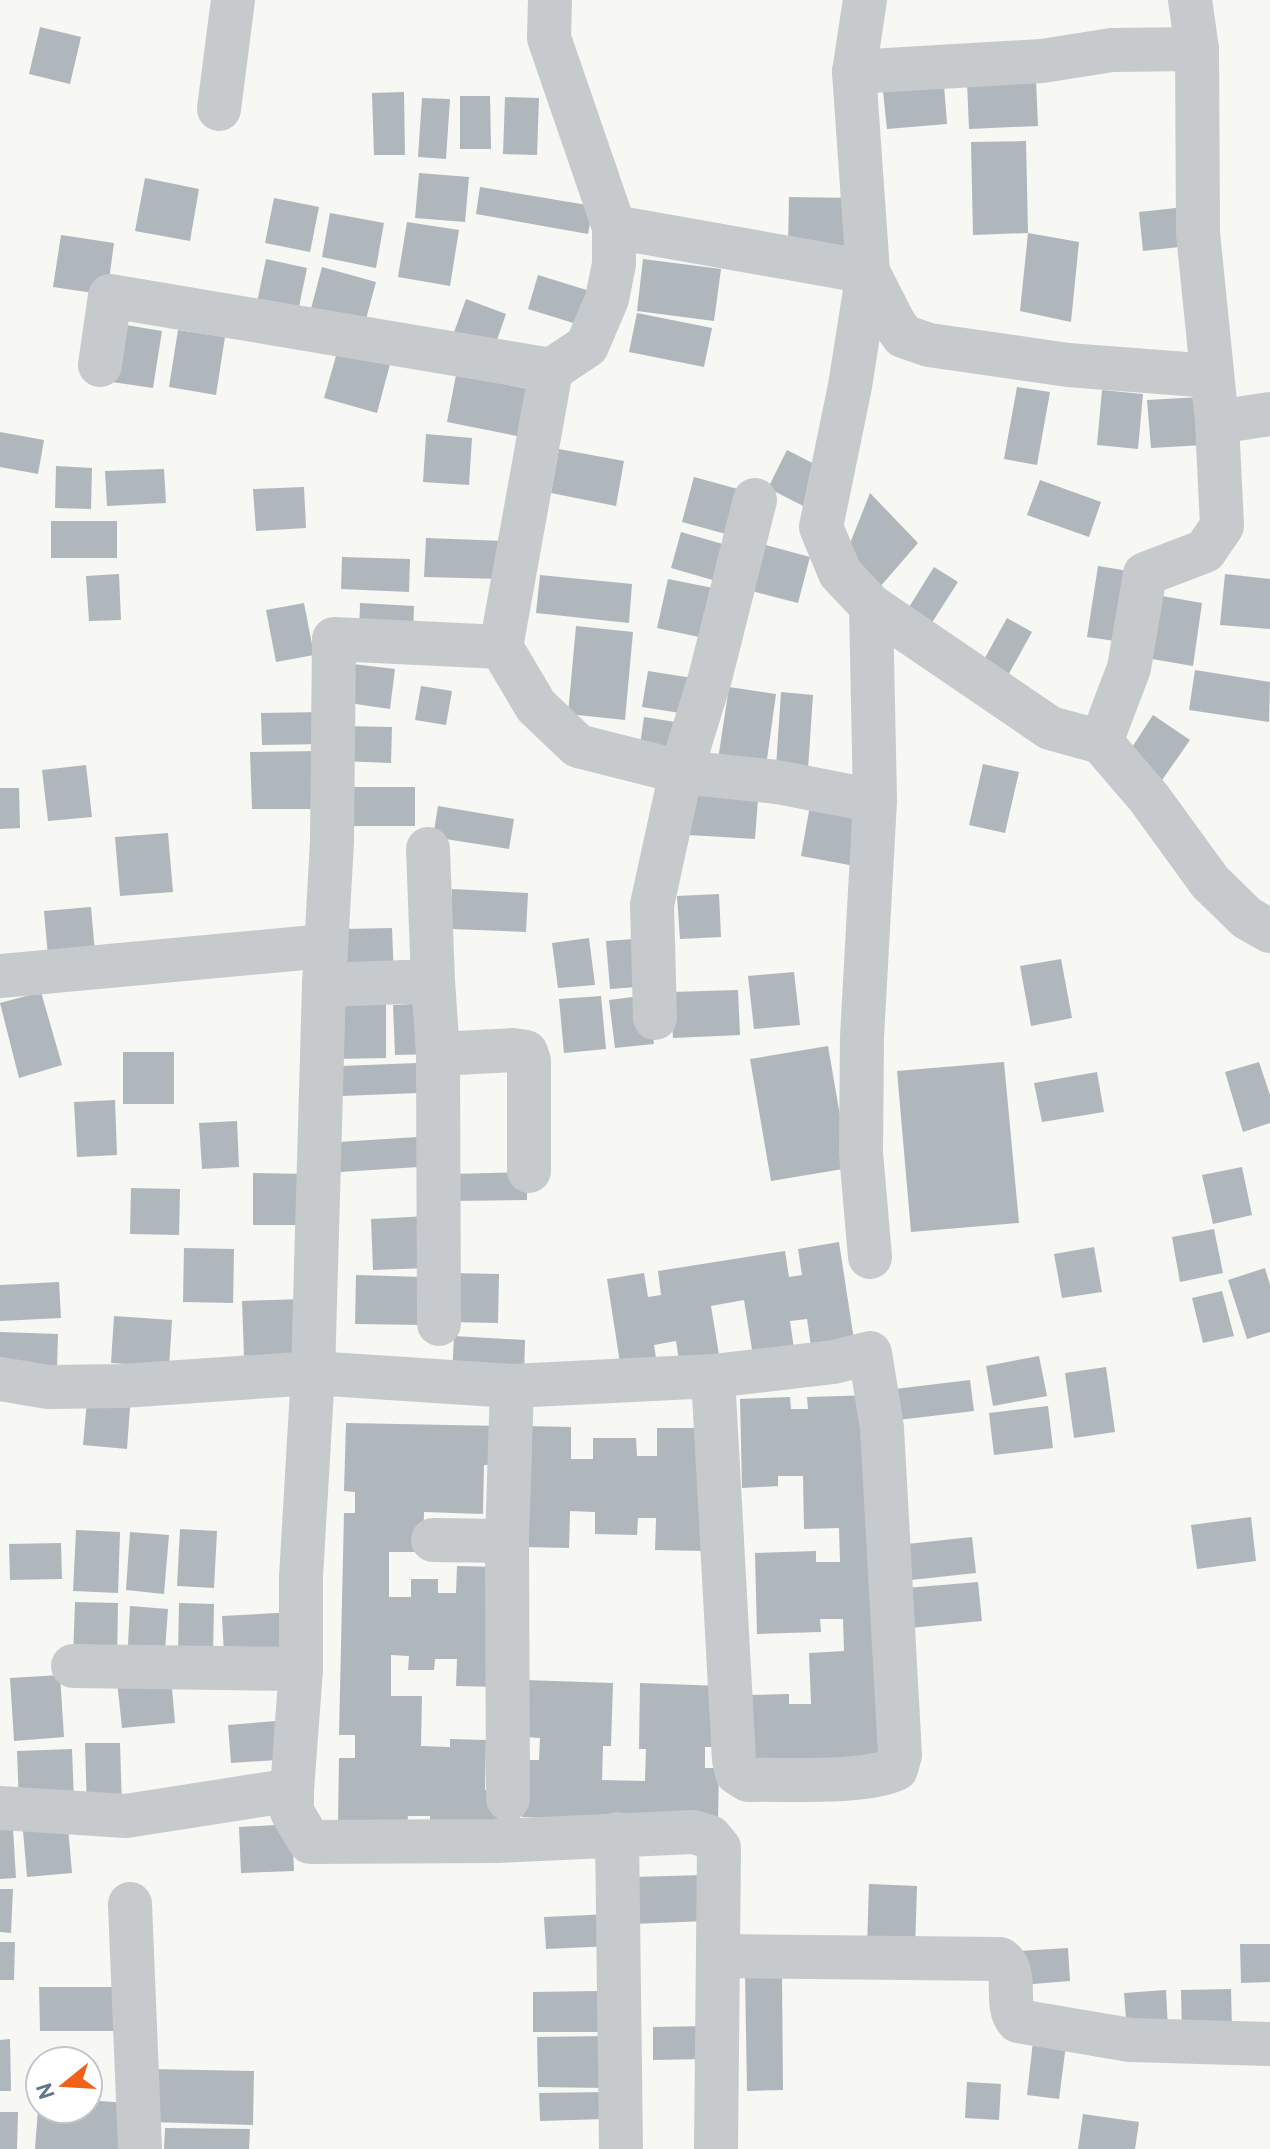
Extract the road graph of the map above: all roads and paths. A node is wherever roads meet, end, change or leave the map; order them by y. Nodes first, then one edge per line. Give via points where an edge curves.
1 (233, 0) edge
2 (550, 0) edge
3 (865, 0) edge
4 (1190, 0) edge
5 (1197, 49) junction
6 (854, 72) junction
7 (219, 109) dead end
8 (614, 227) junction
9 (868, 272) junction
10 (100, 365) dead end
11 (551, 370) junction
12 (1212, 376) junction
13 (1270, 414) edge
14 (1217, 422) junction
15 (755, 500) dead end
16 (871, 606) junction
17 (501, 647) junction
18 (1101, 742) junction
19 (681, 772) junction
20 (875, 801) junction
21 (428, 849) dead end
22 (1270, 931) edge
23 (324, 965) junction
24 (0, 976) edge
25 (433, 981) junction
26 (655, 1018) dead end
27 (438, 1054) junction
28 (529, 1171) dead end
29 (870, 1257) dead end
30 (439, 1324) dead end
31 (313, 1373) junction
32 (713, 1376) junction
33 (0, 1379) edge
34 (512, 1386) junction
35 (433, 1540) dead end
36 (507, 1541) junction
37 (73, 1666) dead end
38 (301, 1669) junction
39 (292, 1790) junction
40 (508, 1799) dead end
41 (0, 1808) edge
42 (617, 1834) junction
43 (130, 1904) dead end
44 (719, 1956) junction
45 (1270, 2044) edge
46 (140, 2149) edge
47 (621, 2149) edge
48 (716, 2149) edge

1 - 7 street
2 - 8 street via 549,38
3 - 6 street
4 - 5 street
5 - 6 street via 1112,50 1042,61
5 - 12 street via 1198,233
6 - 9 street
8 - 9 street
8 - 11 street via 607,299 587,346
9 - 12 street via 903,336 929,345 1068,365
9 - 16 street via 821,527 840,573
10 - 11 street via 110,296
11 - 17 street
12 - 14 street
13 - 14 street
14 - 18 street via 1222,526 1205,551 1145,574 1129,668
15 - 19 street
16 - 18 street via 1050,728
16 - 20 street
17 - 19 street via 536,706 578,746
17 - 23 street via 334,639 332,841
18 - 22 street via 1210,882 1247,918
19 - 20 street via 777,782
19 - 26 street via 652,905
20 - 29 street via 861,1153
21 - 25 street
23 - 24 street
23 - 25 street
23 - 31 street
25 - 27 street
27 - 28 street via 526,1052
27 - 30 street
31 - 33 street via 122,1386 48,1387
31 - 34 street
31 - 38 street
32 - 32 street via 737,1773 748,1780 880,1776 896,1769 900,1755 883,1443 870,1353
32 - 34 street
34 - 36 street
35 - 36 street
36 - 40 street
37 - 38 street
38 - 39 street
39 - 41 street via 126,1816
39 - 42 street via 292,1812 310,1842
42 - 44 street via 693,1832 710,1837 719,1848
42 - 47 street
43 - 46 street
44 - 45 street via 1000,1959 1010,1974 1011,2006 1018,2021 1130,2040
44 - 48 street

